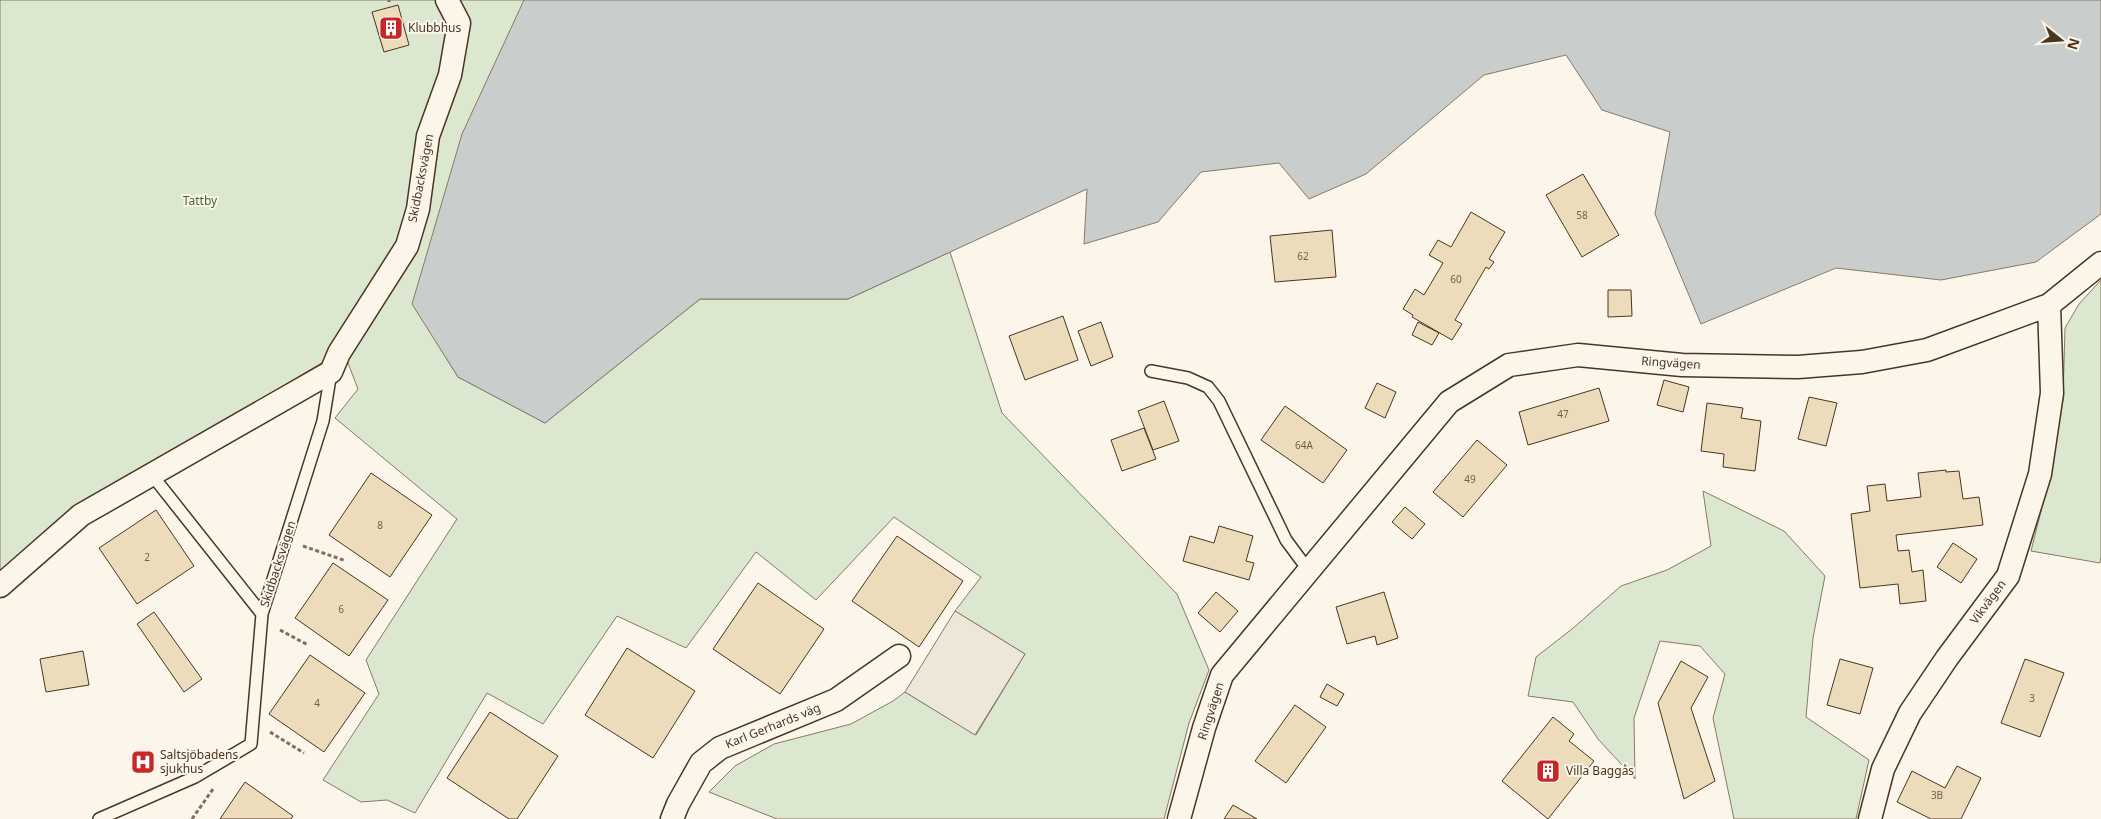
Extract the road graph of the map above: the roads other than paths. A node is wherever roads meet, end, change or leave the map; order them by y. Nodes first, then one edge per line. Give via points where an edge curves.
1 (447, 0) edge
2 (2101, 264) edge
3 (2049, 305) junction
4 (1152, 370) dead end
5 (331, 372) junction
6 (152, 475) junction
7 (1309, 571) junction
8 (0, 586) edge
9 (262, 617) junction
10 (899, 656) dead end
11 (99, 819) edge
12 (672, 819) edge
13 (1179, 819) edge
14 (1870, 819) edge

1 - 5 street, Skidbacksvägen via 459,23 458,31 450,74 428,136 418,209 407,246 339,353
2 - 3 street, Ringvägen
3 - 7 street, Ringvägen via 1927,350 1862,362 1798,367 1682,365 1578,355 1509,365 1449,402
3 - 14 street, Vikvägen via 2050,411 2040,474 2008,576 1910,712 1883,768
4 - 7 lane via 1188,378 1208,387 1219,401 1286,540
5 - 6 street
5 - 9 lane, Skidbacksvägen via 323,421
6 - 8 street via 81,515
6 - 9 lane, Skidbacksvägen
7 - 13 street, Ringvägen via 1222,675
9 - 11 lane via 251,744 195,777
10 - 12 street, Karl Gerhards väg via 836,700 720,748 701,763

